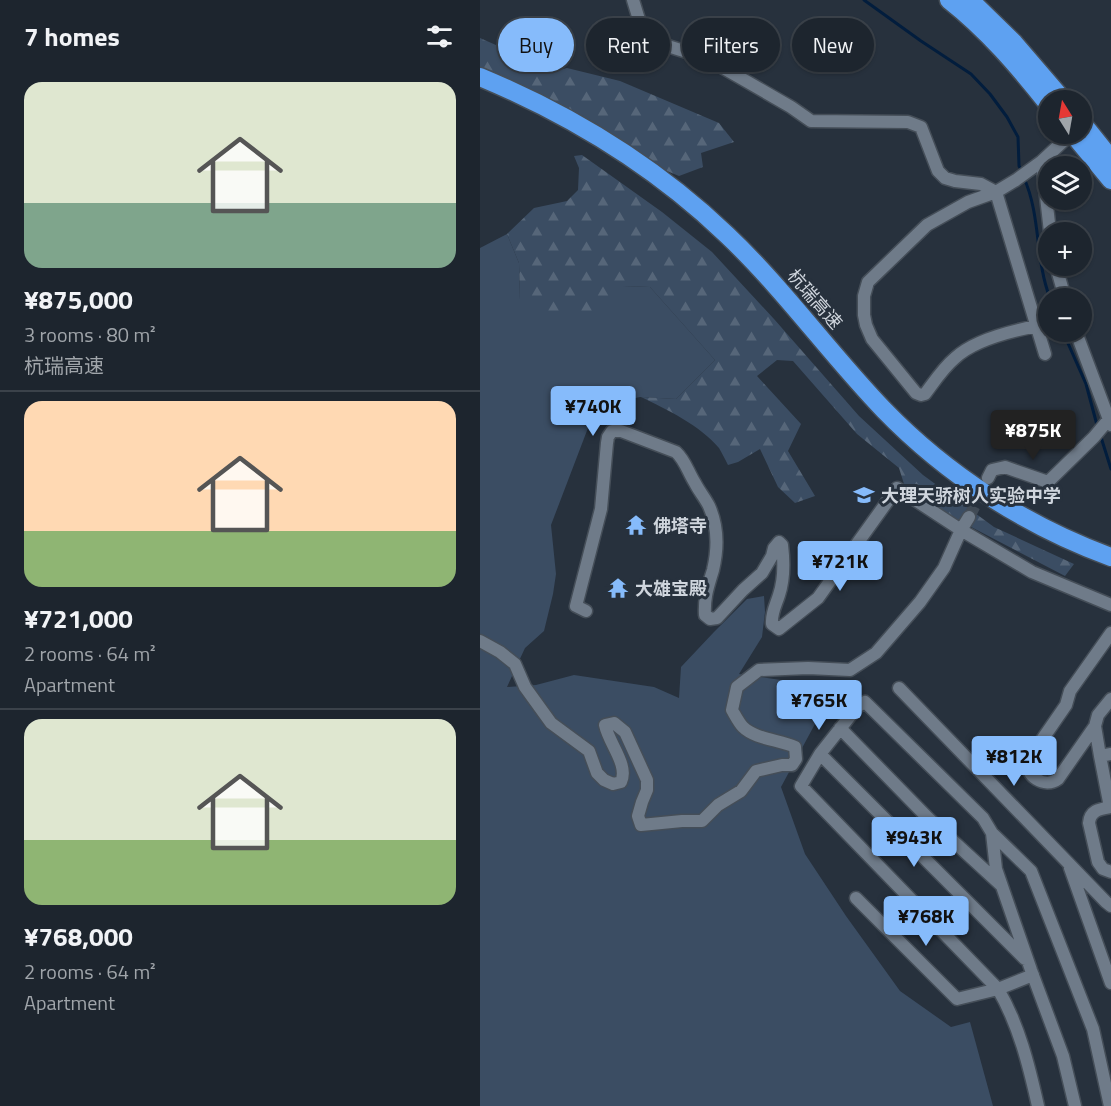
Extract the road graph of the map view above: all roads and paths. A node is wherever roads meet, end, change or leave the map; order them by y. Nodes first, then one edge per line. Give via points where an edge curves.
1 (633, 0) edge
2 (949, 0) edge
3 (970, 0) edge
4 (480, 77) edge
5 (480, 90) edge
6 (1054, 90) edge
7 (1038, 92) edge
8 (1092, 141) edge
9 (1061, 144) edge
10 (1088, 144) edge
11 (1047, 156) edge
12 (1111, 159) edge
13 (1038, 164) edge
14 (1111, 180) edge
15 (996, 192) junction
16 (1037, 326) junction
17 (1080, 342) edge
18 (1045, 354) dead end
19 (1108, 423) edge
20 (988, 478) tunnel mouth
21 (969, 517) tunnel mouth
22 (961, 530) junction
23 (1111, 557) edge
24 (1111, 570) edge
25 (1111, 605) edge
26 (586, 611) dead end
27 (1111, 633) edge
28 (480, 641) edge
29 (899, 688) dead end
30 (1111, 699) edge
31 (1095, 726) junction
32 (840, 728) junction
33 (820, 754) junction
34 (1106, 755) edge
35 (1111, 807) edge
36 (992, 833) junction
37 (1069, 864) junction
38 (1111, 872) edge
39 (1002, 886) junction
40 (856, 898) dead end
41 (1111, 906) edge
42 (1028, 962) junction
43 (1033, 975) junction
44 (1111, 983) edge
45 (998, 989) junction
46 (1038, 1106) edge
47 (1075, 1106) edge
48 (1110, 1106) edge

1 - 15 street via 644,36 655,42 706,58 811,121 909,122 921,127 938,171 945,178 981,184
2 - 7 highway via 995,42
3 - 6 highway
4 - 23 highway, 杭瑞高速 via 575,122 655,174 738,245 870,395 932,454 1014,511
5 - 24 highway, 杭瑞高速 via 586,143 676,206 742,267 877,420 937,474 1036,537
8 - 12 highway
9 - 11 street
10 - 14 highway
13 - 15 street
15 - 16 street
15 - 16 street via 968,202 927,225 882,266 867,282 866,325 872,339 921,395 955,357 977,344
16 - 18 street
17 - 19 street
19 - 20 street via 1048,482 1005,467 992,470
21 - 22 street
22 - 25 street via 1032,572
22 - 26 street via 897,488 818,598 786,624 778,629 771,616 783,576 784,557 779,542 762,573 717,618 710,619 705,615 704,599 717,546 710,508 676,452 612,431 607,443 601,510 576,606
22 - 28 street via 944,568 876,652 849,670 759,670 737,687 732,710 743,728 795,747 796,759 792,765 756,771 741,791 702,821 641,825 638,816 647,780 625,732 614,723 605,725 624,776 621,782 613,784 597,773 589,751 551,723 525,687 515,664
27 - 31 street via 1028,760 1028,771 1044,783 1053,783
29 - 37 street
30 - 31 street via 1098,715
31 - 34 street
32 - 33 street
32 - 36 street via 865,702 983,818
32 - 39 street
33 - 42 street
33 - 45 street via 801,786
34 - 35 street
35 - 38 street via 1093,813 1089,824 1098,862
36 - 39 street
36 - 48 street via 1031,871 1093,1029
37 - 41 street
37 - 44 street
39 - 42 street
40 - 45 street via 957,999
42 - 43 street
43 - 45 street
43 - 47 street via 1063,1056
45 - 46 street via 1009,1007 1028,1060

